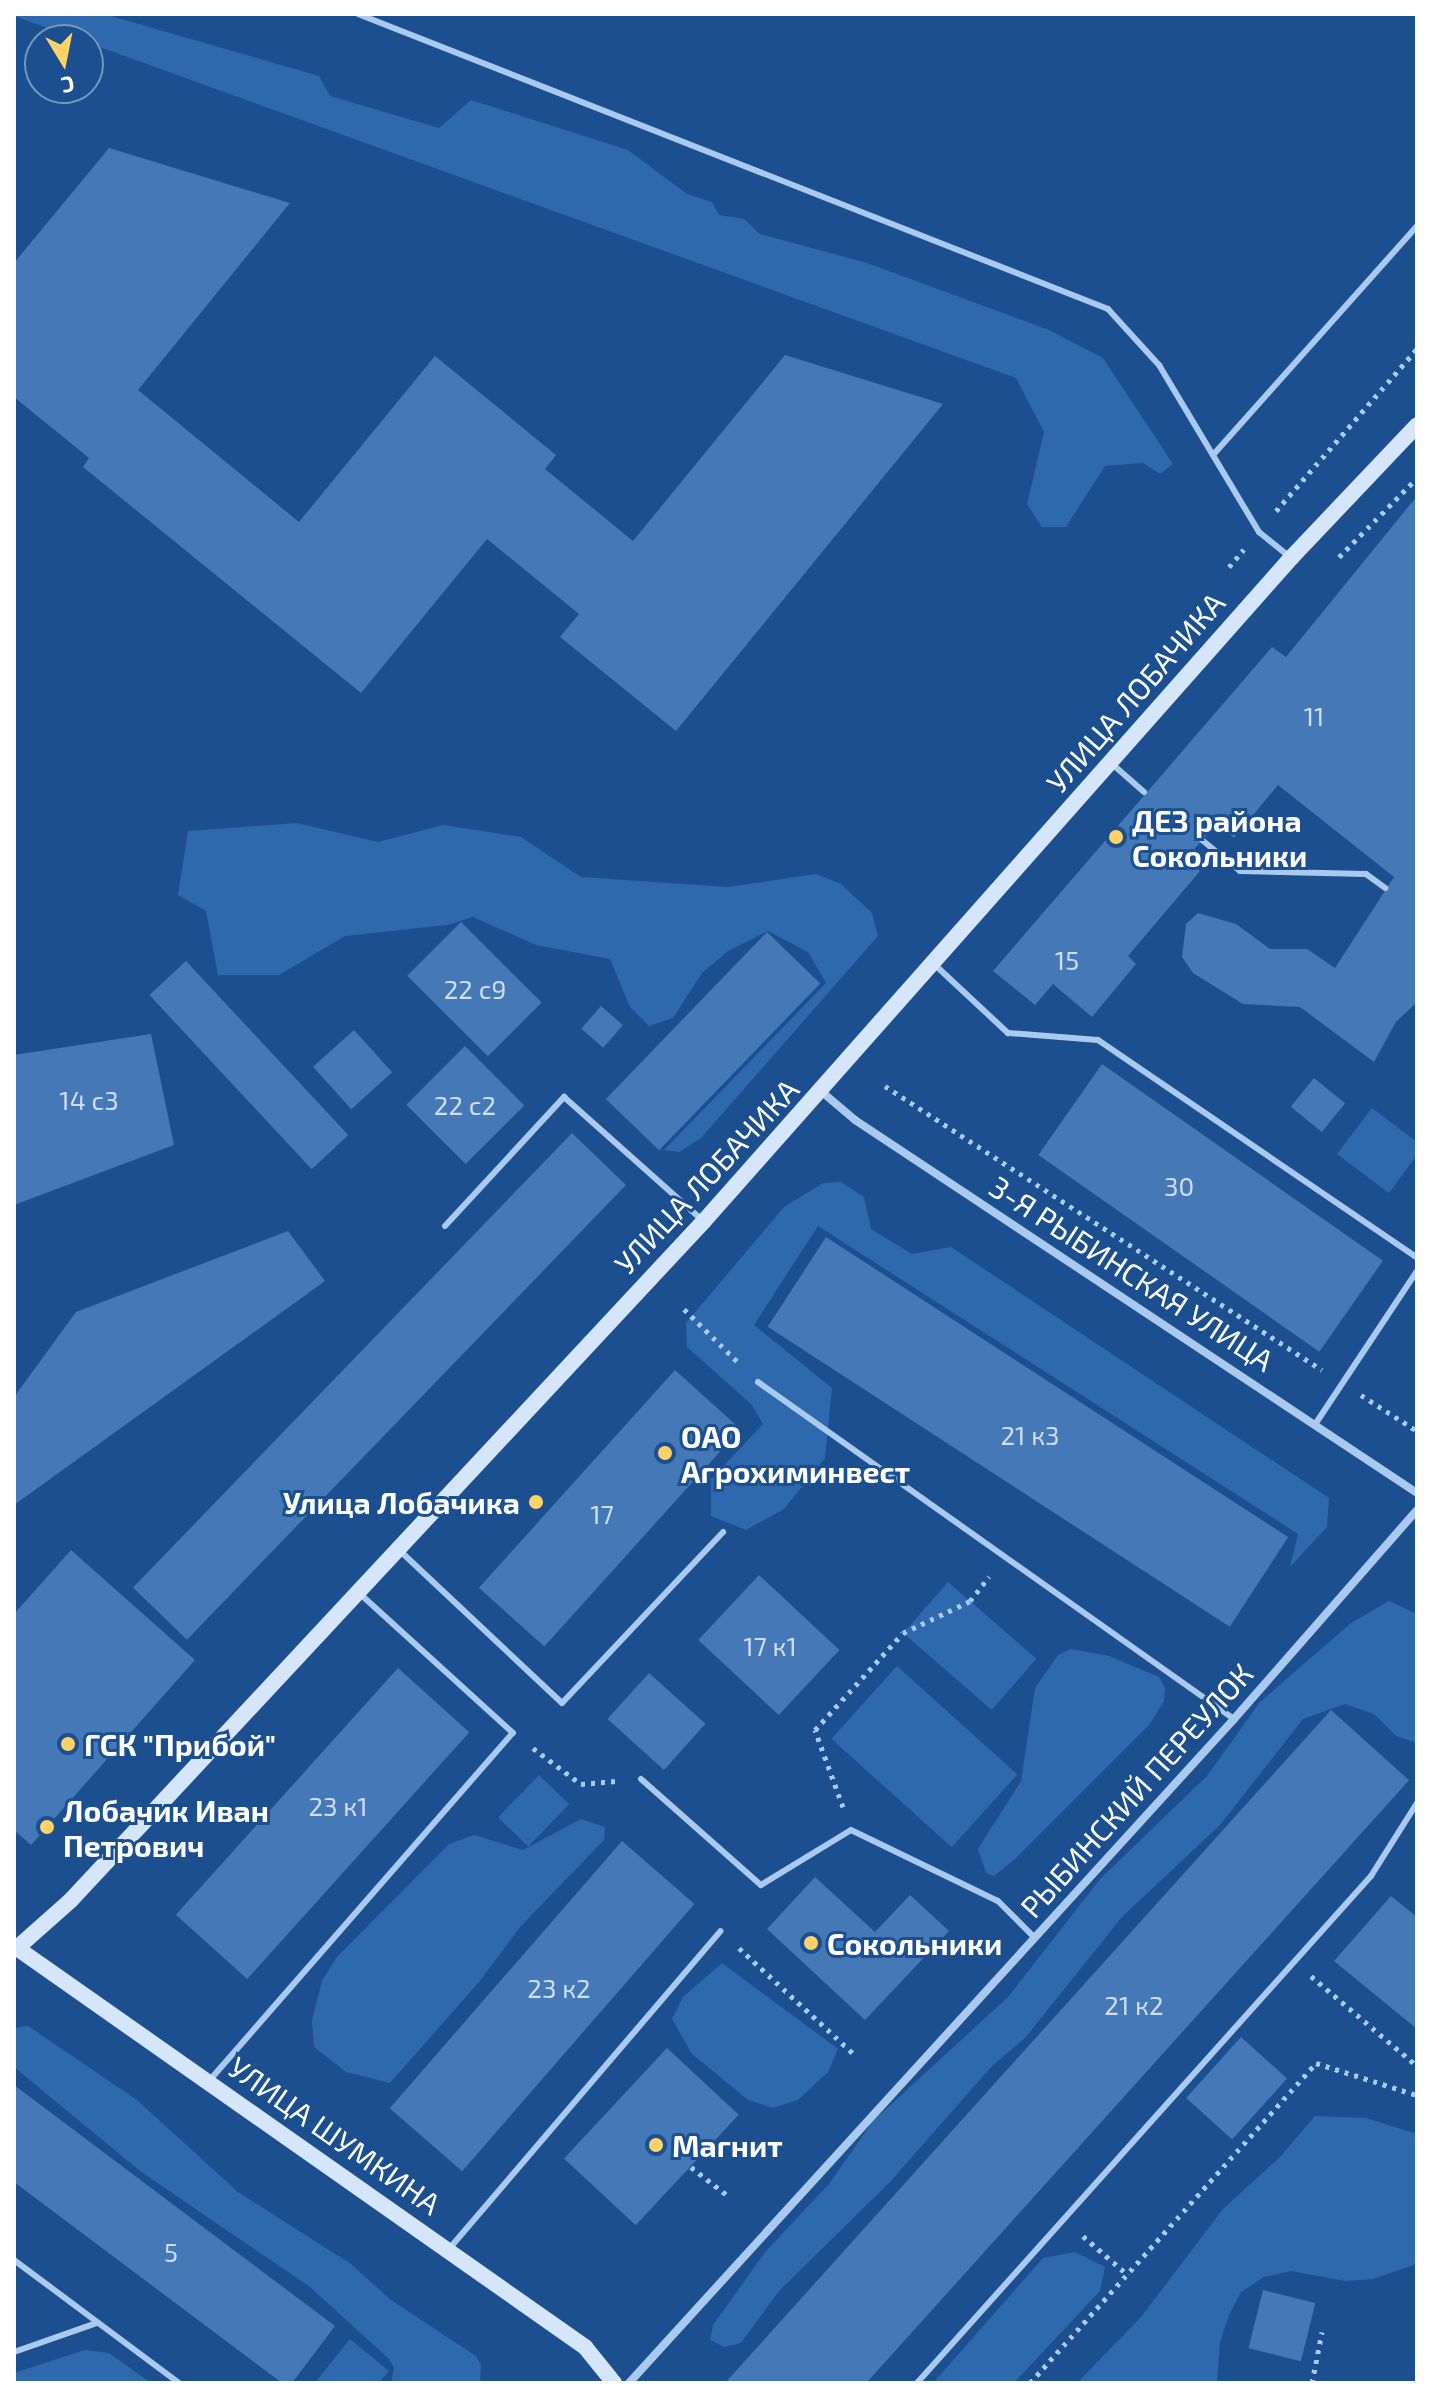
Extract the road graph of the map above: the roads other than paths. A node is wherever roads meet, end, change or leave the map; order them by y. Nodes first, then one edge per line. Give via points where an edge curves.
1 (358, 14) edge
2 (1417, 226) edge
3 (1417, 425) edge
4 (1213, 455) junction
5 (1291, 558) junction
6 (1109, 762) junction
7 (1144, 792) dead end
8 (1202, 840) dead end
9 (1385, 888) dead end
10 (935, 965) junction
11 (822, 1092) junction
12 (704, 1221) junction
13 (445, 1226) dead end
14 (1417, 1258) edge
15 (1417, 1271) edge
16 (758, 1382) road end
17 (1316, 1423) junction
18 (1417, 1493) edge
19 (1417, 1510) edge
20 (723, 1532) dead end
21 (396, 1547) junction
22 (355, 1590) junction
23 (1234, 1719) junction
24 (641, 1779) road end
25 (1417, 1803) edge
26 (721, 1931) road end
27 (1034, 1937) junction
28 (15, 1948) edge
29 (209, 2081) junction
30 (449, 2249) junction
31 (14, 2260) edge
32 (97, 2323) junction
33 (14, 2352) edge
34 (179, 2383) edge
35 (614, 2383) edge
36 (629, 2383) edge
37 (917, 2383) edge

1 - 4 lane via 1108,309 1159,365
2 - 4 lane
3 - 5 street, УЛИЦА ЛОБАЧИКА
4 - 5 lane via 1259,532
5 - 6 street, УЛИЦА ЛОБАЧИКА
6 - 7 lane
6 - 10 street, УЛИЦА ЛОБАЧИКА
8 - 9 lane via 1240,871 1366,874
10 - 11 street, УЛИЦА ЛОБАЧИКА
10 - 14 lane via 1008,1033 1098,1040
11 - 12 street, УЛИЦА ЛОБАЧИКА
11 - 17 street, 3-Я РЫБИНСКАЯ УЛИЦА via 867,1129
12 - 13 lane via 564,1097
12 - 21 street, УЛИЦА ЛОБАЧИКА
15 - 17 lane
16 - 23 lane
17 - 18 street, 3-Я РЫБИНСКАЯ УЛИЦА
19 - 23 street, РЫБИНСКИЙ ПЕРЕУЛОК
20 - 21 lane via 562,1703
21 - 22 street, УЛИЦА ЛОБАЧИКА
22 - 28 street, УЛИЦА ЛОБАЧИКА via 71,1900
22 - 29 lane via 513,1733
23 - 27 street, РЫБИНСКИЙ ПЕРЕУЛОК
24 - 27 lane via 761,1885 851,1830 998,1901
25 - 37 lane via 1371,1876
26 - 30 lane
27 - 36 street, РЫБИНСКИЙ ПЕРЕУЛОК
28 - 29 street, УЛИЦА ШУМКИНА
29 - 30 street, УЛИЦА ШУМКИНА
30 - 35 street, УЛИЦА ШУМКИНА via 585,2347
31 - 32 lane
32 - 33 lane
32 - 34 lane

